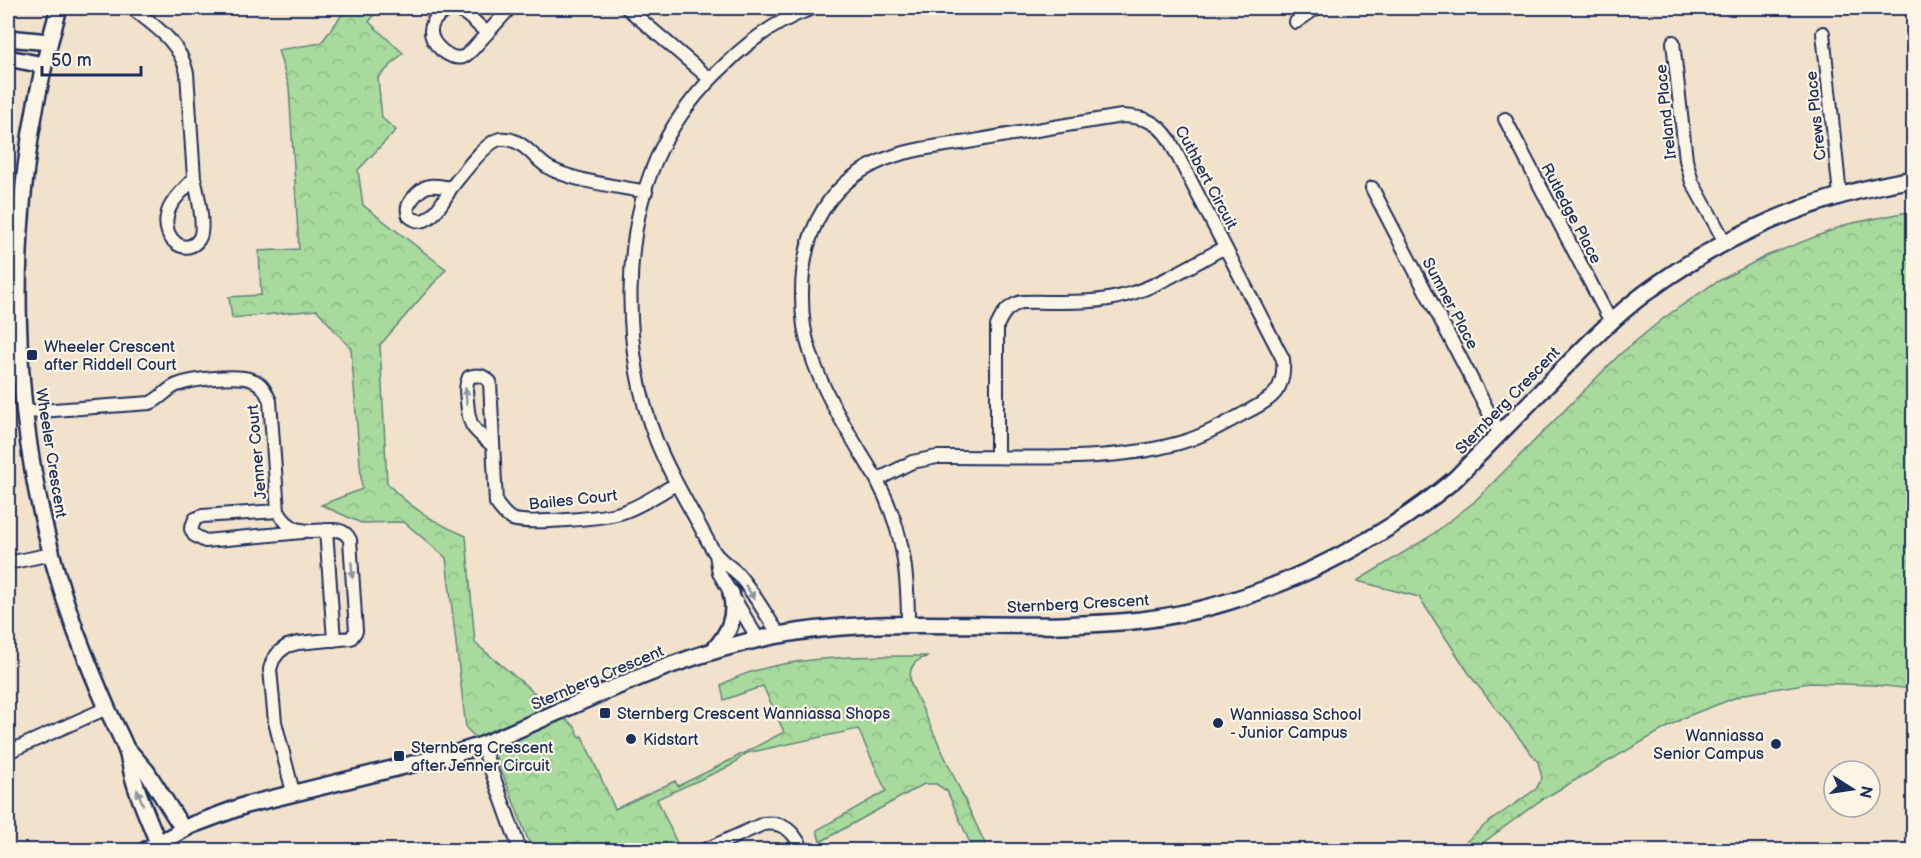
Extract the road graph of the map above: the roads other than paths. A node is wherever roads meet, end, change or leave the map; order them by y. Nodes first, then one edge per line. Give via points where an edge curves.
1 (59, 8) edge
2 (132, 8) edge
3 (510, 8) edge
4 (627, 8) edge
5 (813, 8) edge
6 (1316, 8) edge
7 (1296, 22) dead end
8 (487, 33) junction
9 (1823, 33) dead end
10 (8, 38) edge
11 (49, 42) junction
12 (1673, 42) dead end
13 (8, 58) edge
14 (43, 65) junction
15 (710, 79) junction
16 (1505, 119) dead end
17 (194, 178) junction
18 (1914, 179) edge
19 (451, 188) dead end
20 (1372, 188) dead end
21 (646, 192) junction
22 (1840, 195) junction
23 (14, 214) edge
24 (1725, 242) junction
25 (1226, 247) junction
26 (1611, 322) junction
27 (26, 412) junction
28 (1500, 434) junction
29 (492, 445) junction
30 (997, 456) junction
31 (877, 480) junction
32 (676, 484) junction
33 (278, 511) junction
34 (327, 530) junction
35 (309, 531) junction
36 (52, 554) junction
37 (716, 554) junction
38 (8, 563) edge
39 (731, 593) junction
40 (908, 625) junction
41 (779, 634) junction
42 (758, 639) junction
43 (334, 640) junction
44 (714, 650) junction
45 (107, 708) junction
46 (482, 745) junction
47 (127, 749) junction
48 (8, 752) edge
49 (293, 792) junction
50 (183, 829) junction
51 (152, 847) edge
52 (520, 850) edge
53 (705, 850) edge
54 (802, 850) edge

1 - 11 street, Wheeler Crescent
2 - 17 street via 176,45 184,59
3 - 8 street
4 - 15 street
5 - 15 street via 766,32
6 - 7 street
8 - 8 street via 460,11 450,9 441,14 431,29 434,43 453,57 463,57
9 - 22 street, Crews Place
10 - 11 street
11 - 14 street, Wheeler Crescent
12 - 24 street, Ireland Place via 1689,175
13 - 14 street
14 - 23 street, Wheeler Crescent
15 - 21 street via 662,147
16 - 26 street, Rutledge Place
17 - 17 street via 201,232 193,244 184,246 169,238 167,215
18 - 22 street, Sternberg Crescent
19 - 21 street via 489,145 508,139 548,168 566,175
20 - 28 street, Sumner Place
21 - 32 street via 634,246 631,326 642,394 656,440
22 - 24 street, Sternberg Crescent
23 - 27 street, Wheeler Crescent
24 - 26 street, Sternberg Crescent via 1643,294
25 - 30 street via 1127,295 1100,300 1021,302 1003,313 997,326
25 - 30 street, Cuthbert Circuit via 1283,359 1280,388 1270,400 1205,434 1146,451 1110,456
25 - 31 street, Cuthbert Circuit via 1163,129 1141,117 1122,116 910,151 857,174 820,213 810,236 802,282 802,316 821,382
26 - 28 street, Sternberg Crescent
27 - 33 street, Jenner Court via 150,403 190,381 254,380 265,389 270,401
27 - 36 street, Wheeler Crescent
28 - 40 street, Sternberg Crescent via 1435,496 1381,532 1317,568 1264,589 1150,619 1061,625
29 -> 29 street, Bailes Court via 468,421 465,385 476,374 490,382
29 - 32 street, Bailes Court via 496,503 504,514 526,522 621,513
30 - 31 street, Cuthbert Circuit via 937,457 912,462
31 - 40 street, Cuthbert Circuit via 898,530 906,564
32 - 37 street
33 - 35 street, Jenner Court via 289,526
33 - 35 street, Jenner Court via 202,516 195,519 191,529 205,541
34 - 35 street, Jenner Court
34 - 43 street
34 -> 43 street via 336,529 349,536 352,562 356,631 351,638
36 - 38 street
36 - 45 street, Wheeler Crescent via 76,631
37 - 39 street via 719,573
37 -> 41 street via 736,572
39 - 42 street
39 - 44 street via 732,624
40 - 41 street, Sternberg Crescent
41 - 42 street, Sternberg Crescent
42 - 44 street, Sternberg Crescent
43 - 49 street via 287,646 270,669 275,722
44 - 46 street, Sternberg Crescent via 644,675
45 - 47 street, Wheeler Crescent
45 - 48 street
46 - 49 street, Sternberg Crescent via 406,767
46 - 52 street
47 - 50 street, Wheeler Crescent via 147,772
51 -> 47 street, Wheeler Crescent
49 - 50 street, Sternberg Crescent
50 - 51 street, Sternberg Crescent
53 - 54 street via 771,823 791,831

